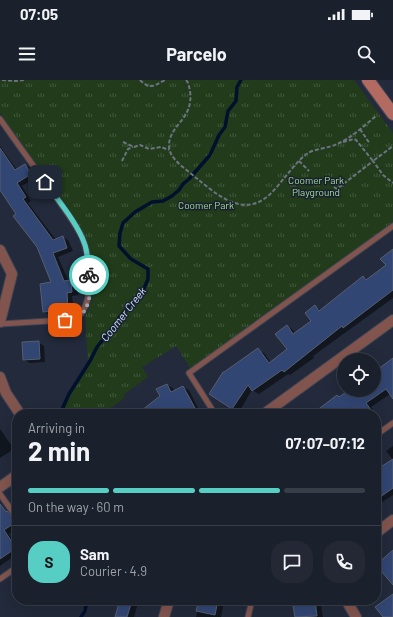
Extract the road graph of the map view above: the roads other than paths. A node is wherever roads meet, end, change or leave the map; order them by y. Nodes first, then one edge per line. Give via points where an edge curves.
1 (368, 80) edge
2 (393, 114) edge
3 (0, 119) edge
4 (393, 226) edge
5 (0, 250) edge
6 (393, 320) edge
7 (0, 323) edge
8 (0, 377) edge
9 (17, 409) edge
10 (212, 409) edge
11 (271, 409) edge
12 (393, 423) edge
13 (381, 431) edge
14 (12, 479) edge
15 (0, 487) edge
16 (0, 494) edge
17 (12, 511) edge
18 (393, 520) edge
19 (381, 529) edge
20 (12, 571) edge
21 (0, 579) edge
22 (168, 605) edge
23 (251, 605) edge
24 (349, 605) edge
25 (164, 617) edge
26 (248, 617) edge
27 (356, 617) edge

1 - 2 street
3 - 7 lane via 80,234 88,260 90,291 84,312 76,318
4 - 10 lane via 189,373
5 - 7 street via 12,274
6 - 11 street
8 - 9 street via 6,393
12 - 13 lane
14 - 15 street
16 - 17 lane
18 - 19 street
20 - 21 lane
22 - 25 street
23 - 26 lane
24 - 27 street

